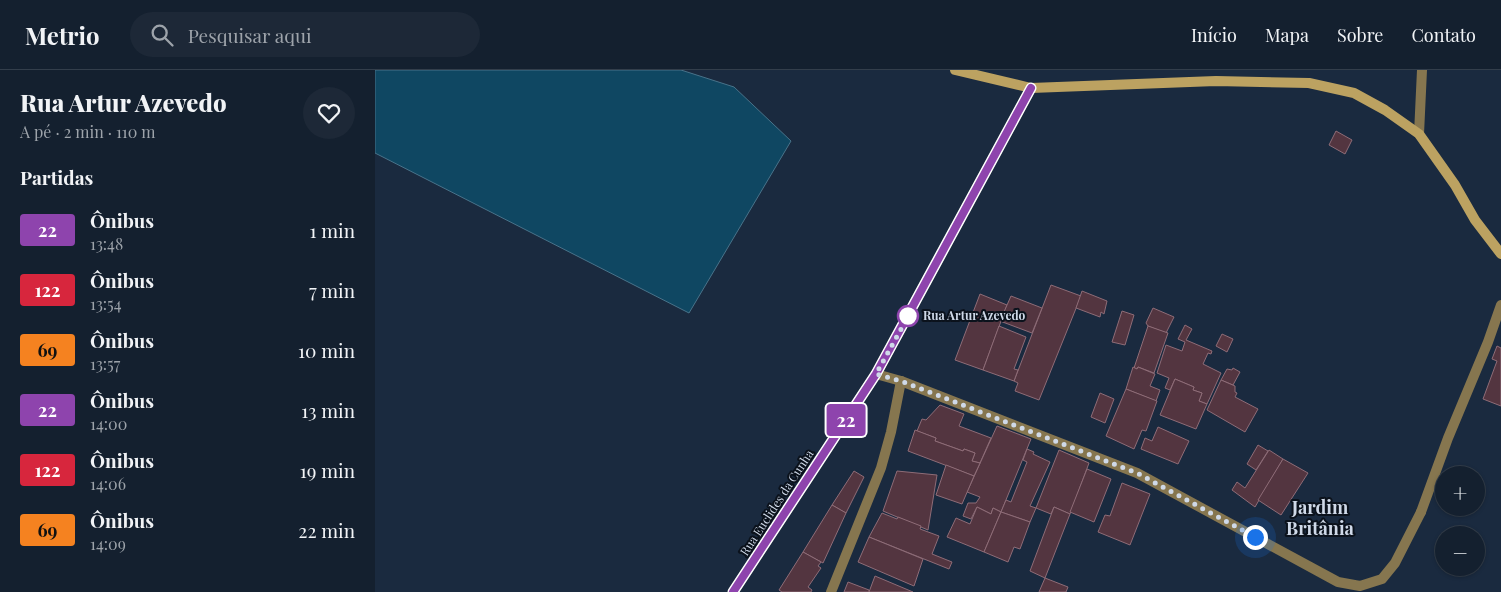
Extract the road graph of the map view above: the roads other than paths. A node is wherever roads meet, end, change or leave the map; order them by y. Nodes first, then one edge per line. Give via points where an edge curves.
1 (955, 70) edge
2 (1422, 70) edge
3 (1031, 88) junction
4 (1419, 134) junction
5 (1501, 254) edge
6 (1501, 305) edge
7 (876, 374) junction
8 (901, 381) junction
9 (733, 592) edge
10 (831, 592) edge

1 - 3 main road
2 - 4 street
3 - 4 main road via 1216,81 1309,84 1353,93
3 - 7 street, Rua Euclides da Cunha
4 - 5 main road
6 - 8 street via 1421,512 1395,563 1382,579 1360,586 1337,582 1137,473
7 - 8 street
7 - 9 street, Rua Euclides da Cunha
8 - 10 street via 881,468

